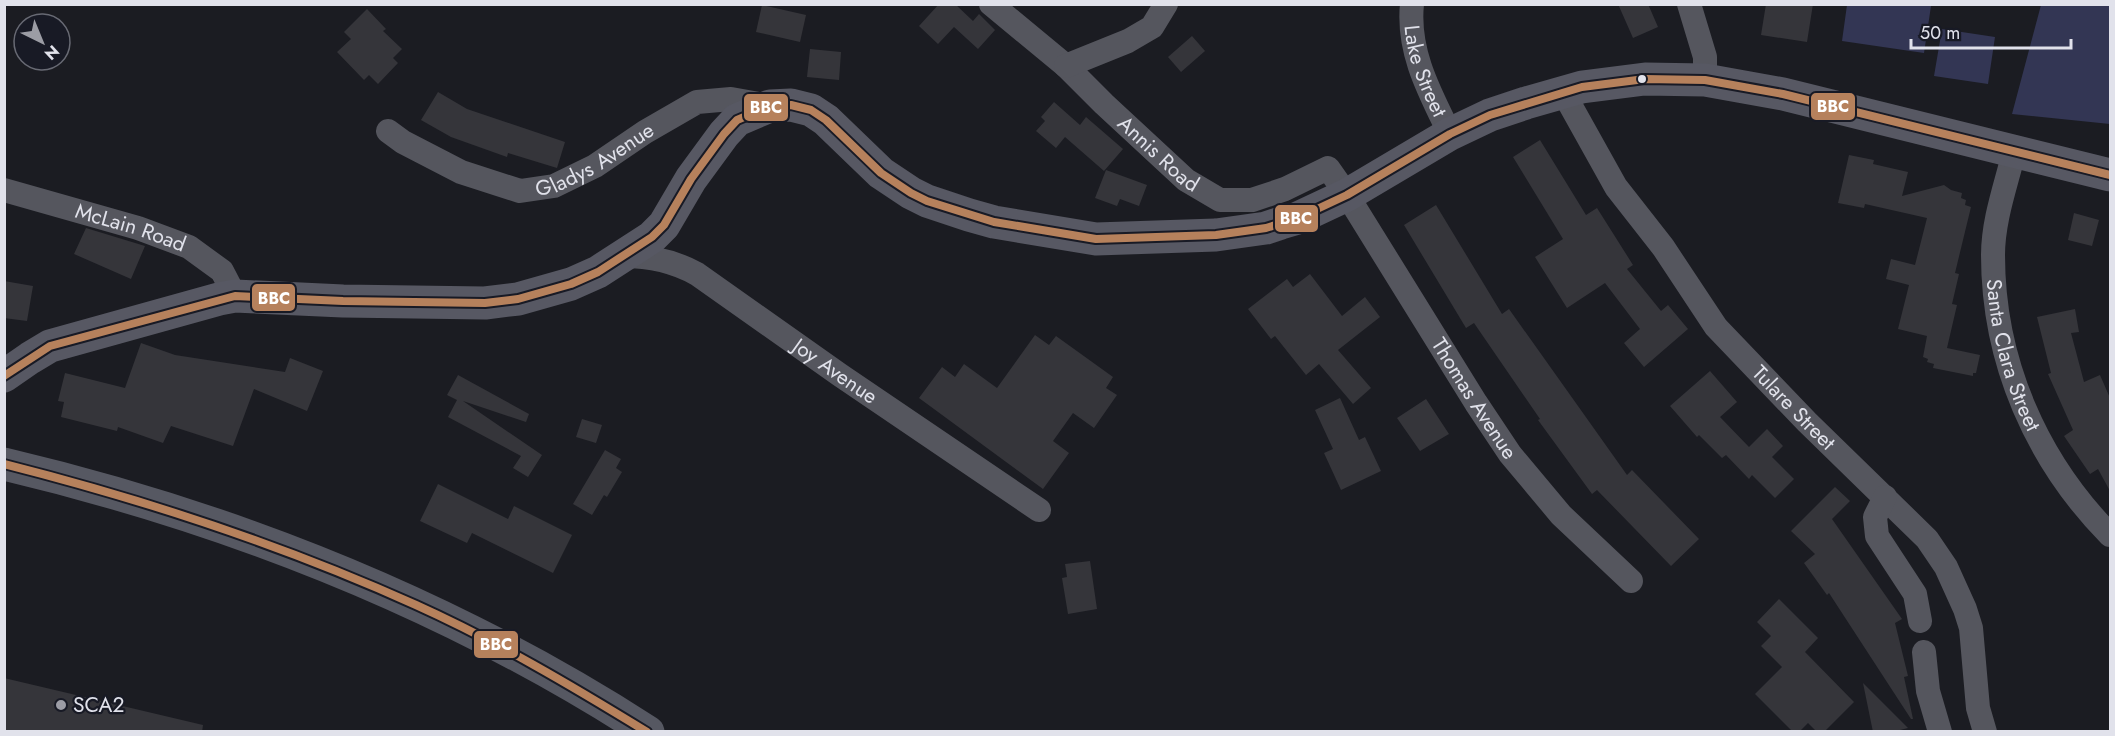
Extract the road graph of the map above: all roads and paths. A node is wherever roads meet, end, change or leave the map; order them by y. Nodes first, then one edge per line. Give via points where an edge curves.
1 (991, 4) edge
2 (1166, 4) edge
3 (1412, 4) edge
4 (1689, 4) edge
5 (1066, 66) junction
6 (1705, 80) junction
7 (1563, 92) junction
8 (770, 106) junction
9 (388, 131) dead end
10 (1450, 134) junction
11 (2014, 152) junction
12 (2110, 175) edge
13 (4, 190) edge
14 (1347, 195) junction
15 (623, 256) junction
16 (236, 296) junction
17 (4, 376) edge
18 (4, 464) edge
19 (1885, 497) junction
20 (1039, 510) dead end
21 (2110, 535) edge
22 (1631, 581) dead end
23 (1920, 621) dead end
24 (1924, 652) dead end
25 (648, 732) edge
26 (1940, 732) edge
27 (1985, 732) edge

1 - 5 street, Annis Road
2 - 5 street via 1152,27
3 - 10 street, Lake Street via 1411,30 1418,64
4 - 6 street via 1705,57
5 - 14 street, Annis Road via 1186,180 1220,200 1252,200 1328,168
6 - 7 street via 1645,79
6 - 11 street via 1783,94
7 - 10 street via 1490,115
7 - 19 street, Tulare Street via 1616,187 1663,247 1716,327
8 - 9 street, Gladys Avenue via 731,99 698,102 585,171 554,186 520,192 461,172
8 - 14 street via 791,105 811,110 895,183 927,201 986,220 1078,237 1114,240 1266,228
8 - 15 street via 737,120 711,149 664,225
10 - 14 street
11 - 12 street
11 - 21 street, Santa Clara Street via 1993,255 1997,310 2012,375 2039,441
13 - 16 street, McLain Road via 189,246 222,271
14 - 22 street, Thomas Avenue via 1510,454 1561,515
15 - 16 street via 571,284 501,302
15 - 20 street, Joy Avenue via 663,260 697,274
16 - 17 street via 58,344
18 - 25 main road via 202,519 335,569 483,637
19 - 23 street via 1875,517 1877,536 1916,594
19 - 27 street, Tulare Street via 1927,539 1946,567 1965,609 1973,645 1978,708
24 - 26 street via 1928,691

